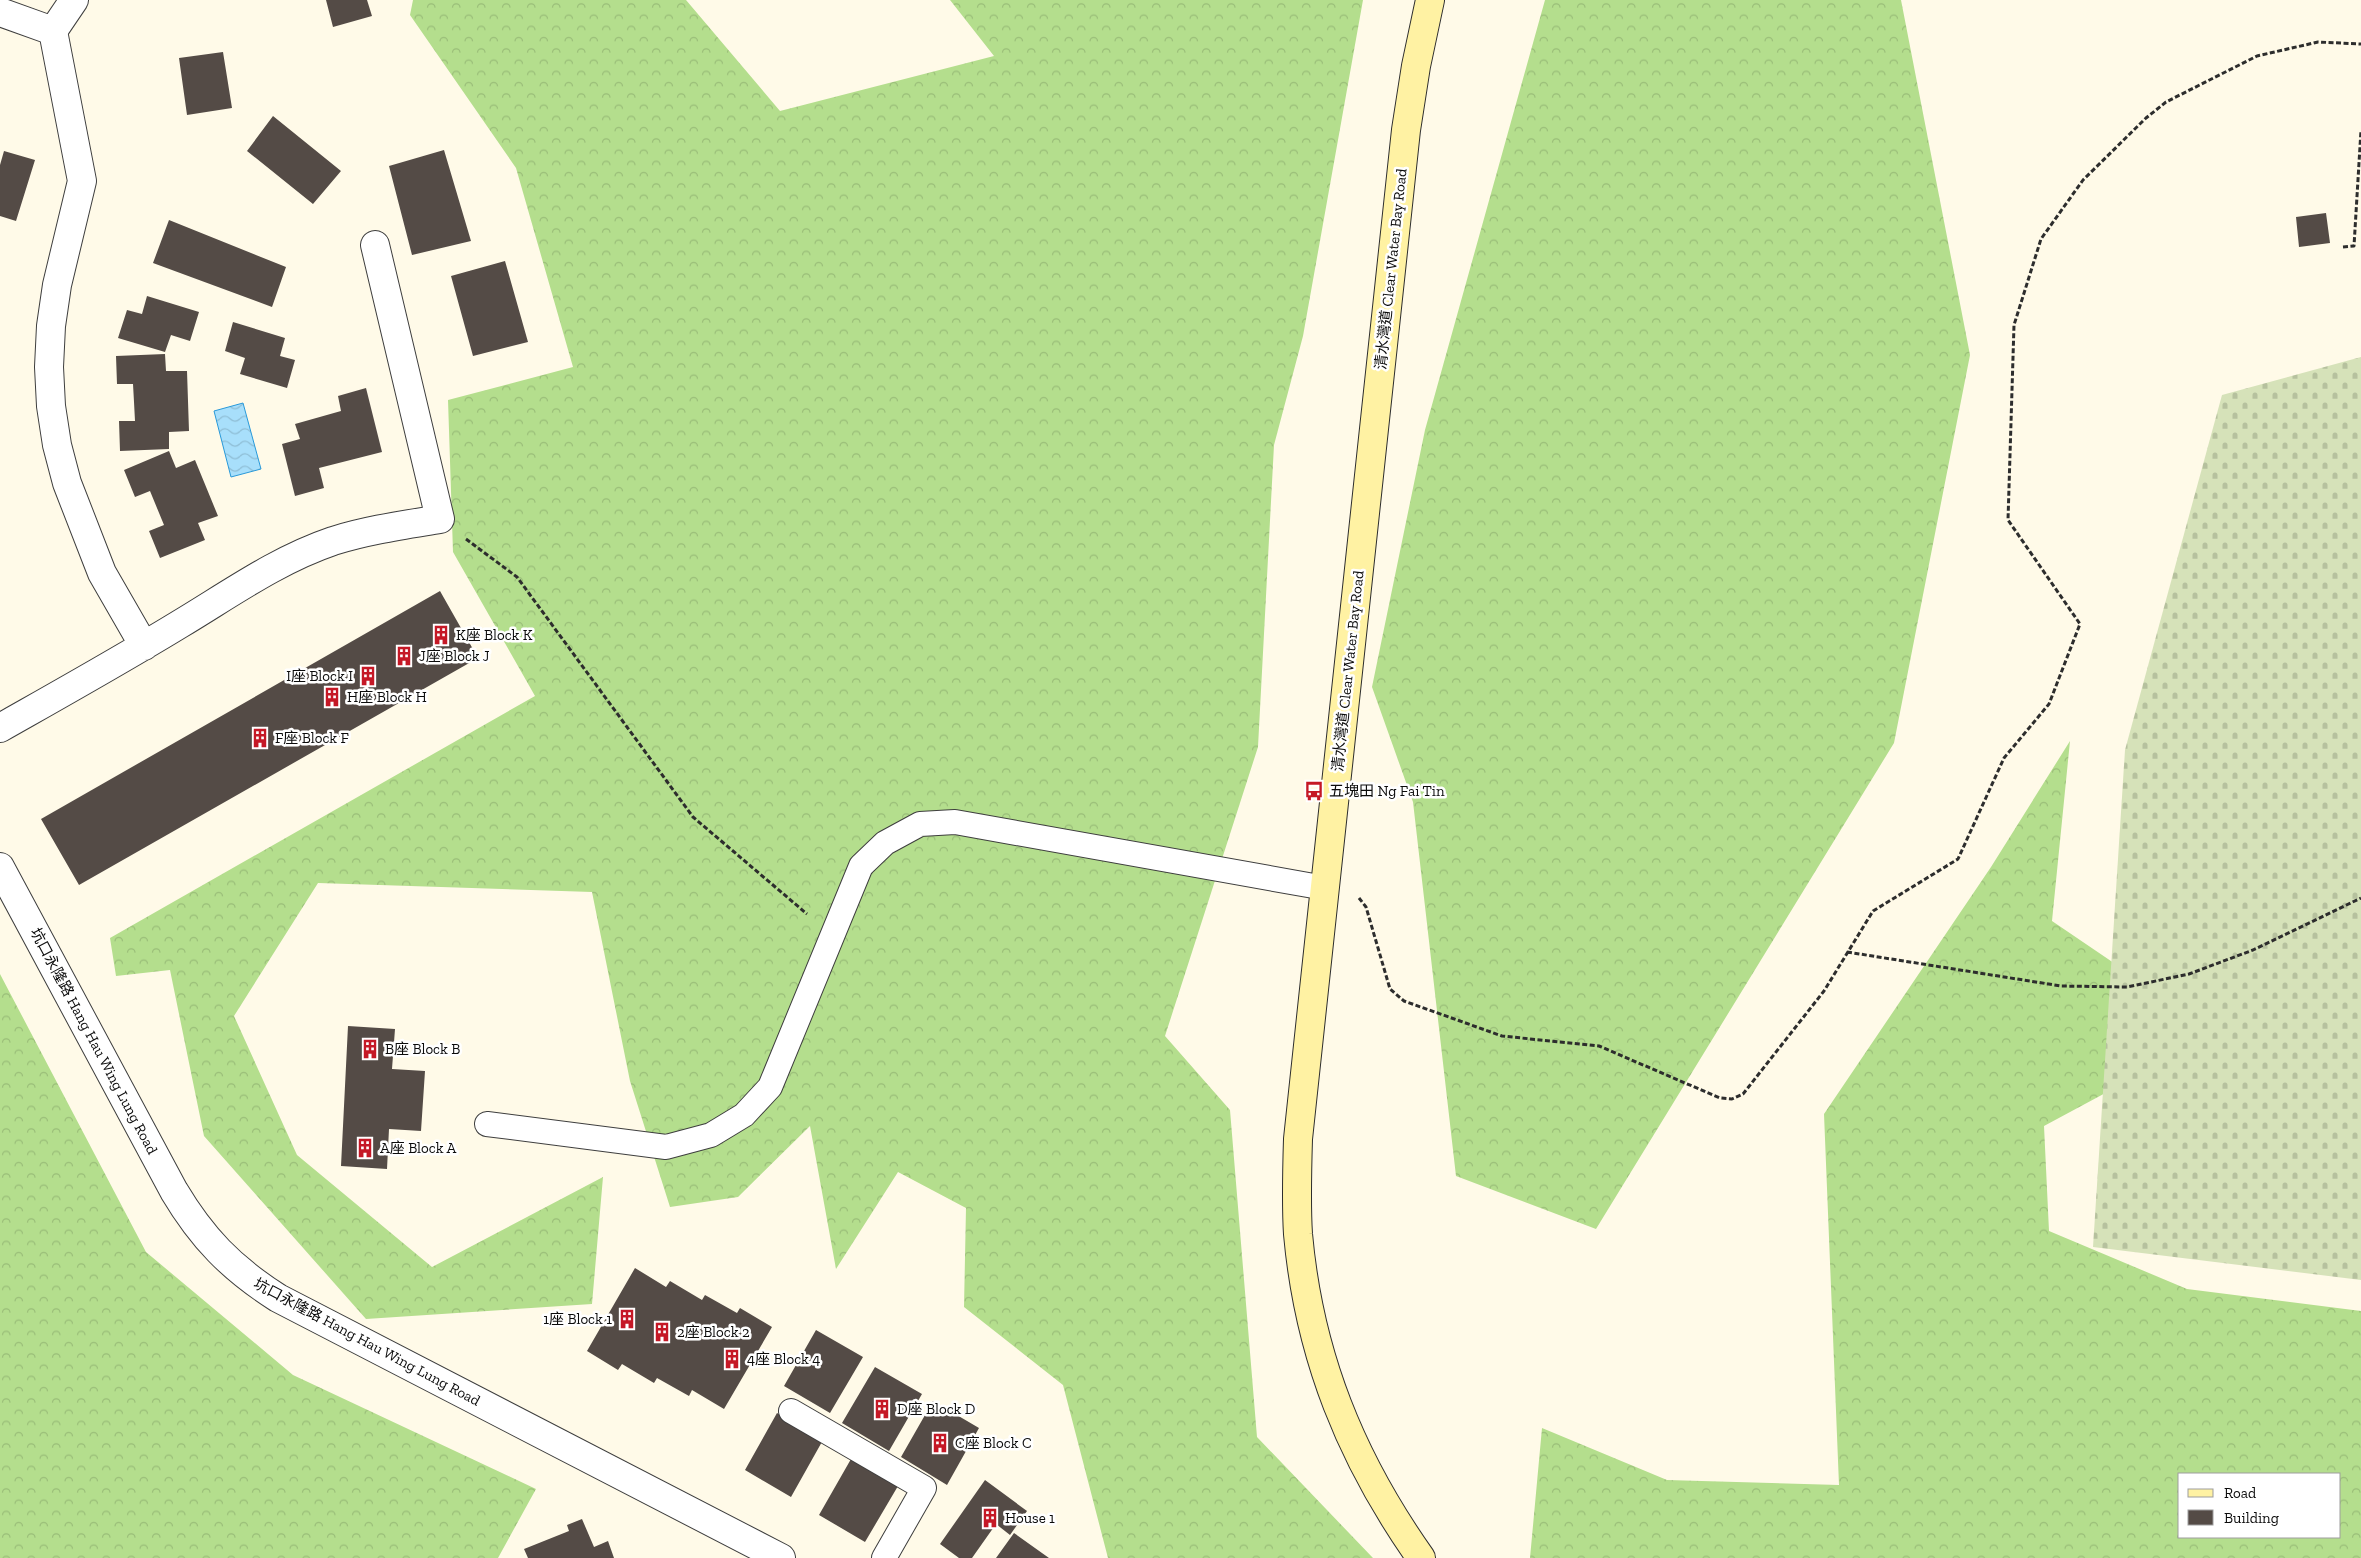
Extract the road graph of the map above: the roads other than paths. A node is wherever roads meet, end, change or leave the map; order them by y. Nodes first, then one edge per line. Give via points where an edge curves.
1 (74, 0) edge
2 (1430, 0) edge
3 (0, 12) edge
4 (53, 31) junction
5 (374, 245) dead end
6 (144, 646) junction
7 (0, 728) edge
8 (0, 867) edge
9 (1325, 888) junction
10 (487, 1124) dead end
11 (791, 1411) dead end
12 (781, 1558) edge
13 (884, 1558) edge
14 (1421, 1558) edge

1 - 4 street
2 - 9 main road, 清水灣道 Clear Water Bay Road via 1406,130
3 - 4 street
4 - 6 street via 82,181 57,285 51,326 51,406 67,483 102,573
5 - 6 street via 440,519 371,531 333,541 297,556 262,573
6 - 7 street
8 - 12 street, 坑口永隆路 Hang Hau Wing Lung Road via 189,1217 229,1263 278,1298
9 - 10 lane via 955,822 920,824 886,843 861,866 770,1087 744,1116 711,1135 666,1147
9 - 14 main road, 清水灣道 Clear Water Bay Road via 1298,1139 1298,1233 1304,1288 1314,1336 1350,1438 1395,1521
11 - 13 lane via 924,1488

